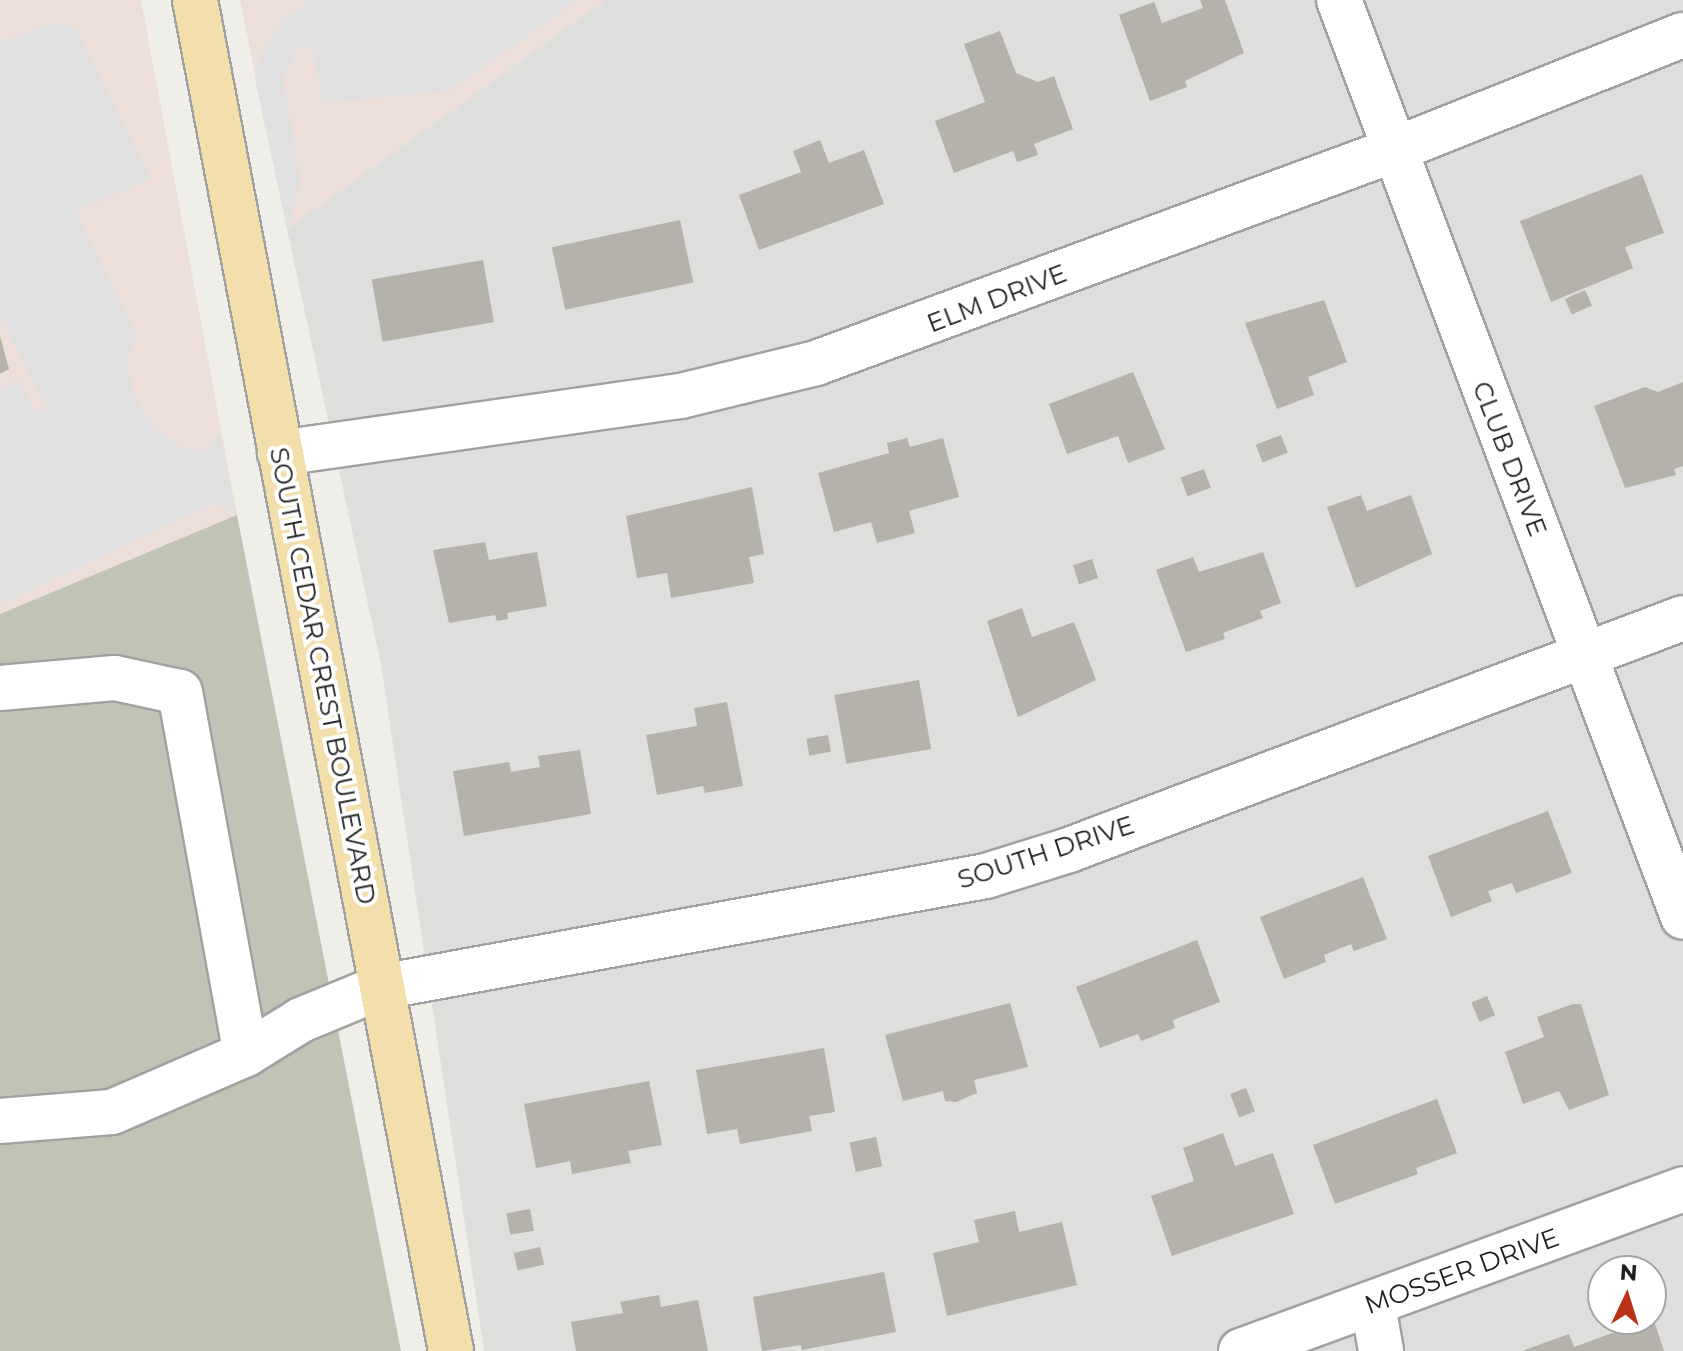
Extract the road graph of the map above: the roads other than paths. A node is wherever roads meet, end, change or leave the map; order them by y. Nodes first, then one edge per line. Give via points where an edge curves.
1 (195, 0) edge
2 (1339, 0) edge
3 (1683, 35) edge
4 (1391, 151) junction
5 (280, 453) junction
6 (1683, 618) edge
7 (1583, 655) junction
8 (0, 688) edge
9 (1683, 917) edge
10 (381, 987) junction
11 (246, 1054) junction
12 (0, 1121) edge
13 (1683, 1189) edge
14 (1373, 1305) junction
15 (451, 1351) edge
16 (1241, 1351) edge
17 (1381, 1351) edge

1 - 5 main road, SOUTH CEDAR CREST BOULEVARD via 249,263
2 - 4 street, CLUB DRIVE
3 - 4 street, ELM DRIVE
4 - 5 street, ELM DRIVE via 816,363 681,396
4 - 7 street, CLUB DRIVE
5 - 10 main road, SOUTH CEDAR CREST BOULEVARD
6 - 7 street, SOUTH DRIVE
7 - 9 street, CLUB DRIVE
7 - 10 street, SOUTH DRIVE via 1084,845 986,876
8 - 11 street via 115,678 180,692
10 - 11 street, SOUTH DRIVE via 301,1020
10 - 15 main road, SOUTH CEDAR CREST BOULEVARD
11 - 12 street, SOUTH DRIVE via 112,1112
13 - 14 street, MOSSER DRIVE
14 - 16 street, MOSSER DRIVE
14 - 17 street

